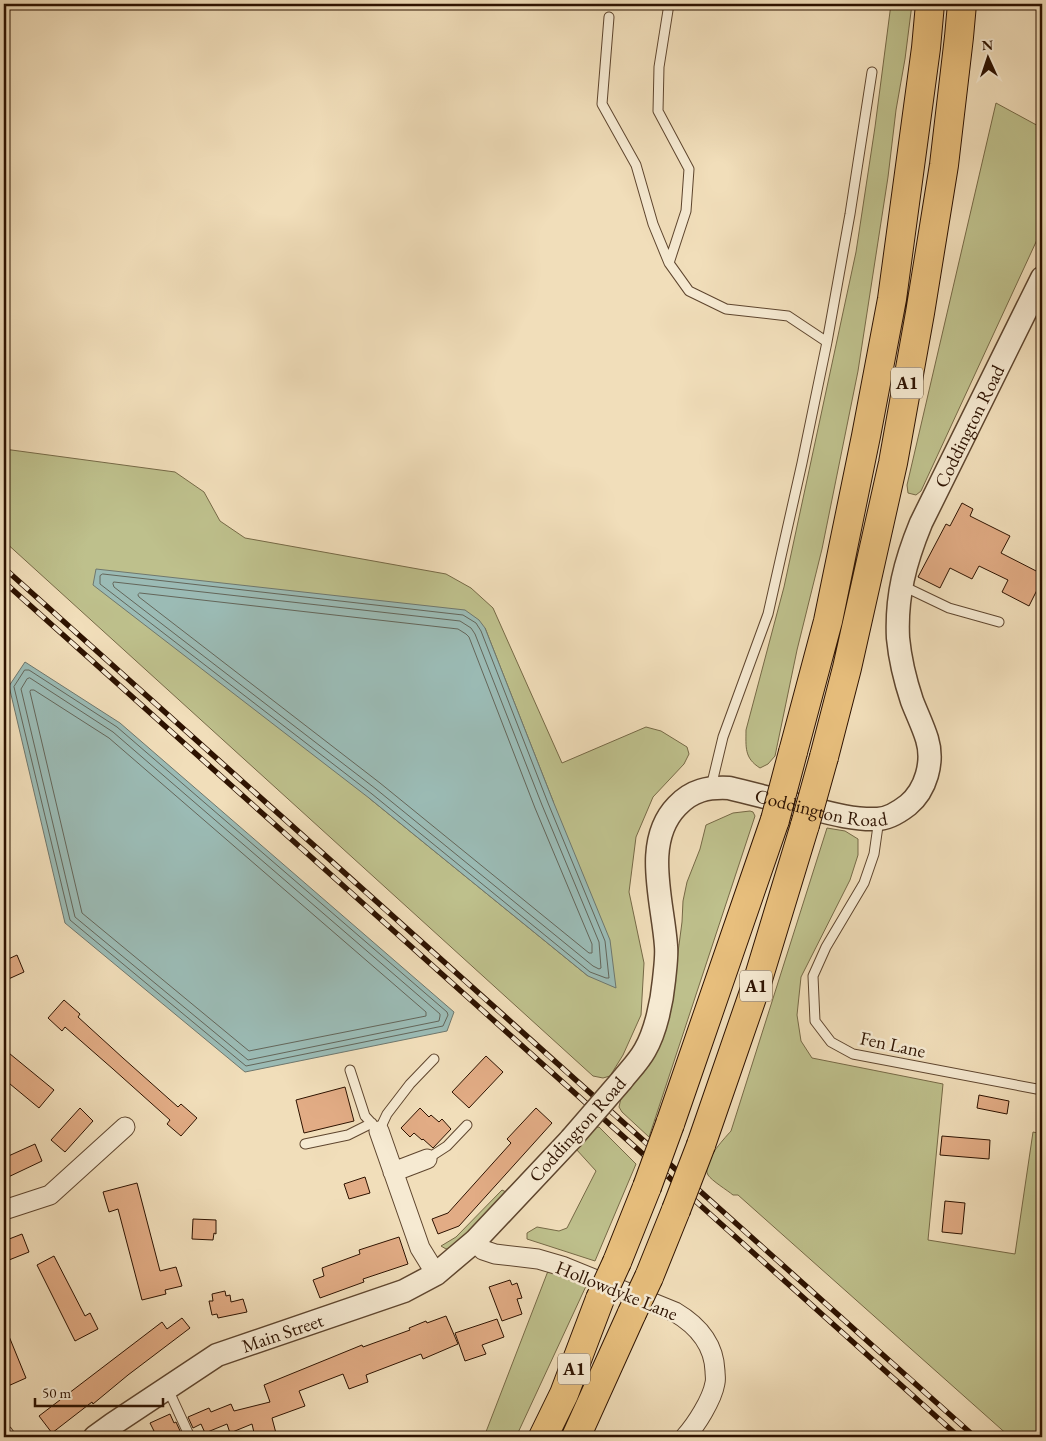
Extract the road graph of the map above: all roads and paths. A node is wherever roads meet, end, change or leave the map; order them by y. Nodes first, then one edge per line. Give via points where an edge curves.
1 (669, 4) edge
2 (930, 4) edge
3 (962, 4) edge
4 (610, 17) dead end
5 (872, 72) dead end
6 (669, 263) junction
7 (1042, 278) edge
8 (827, 342) junction
9 (901, 585) junction
10 (998, 622) dead end
11 (711, 787) junction
12 (879, 819) junction
13 (434, 1059) dead end
14 (350, 1070) dead end
15 (1042, 1090) edge
16 (467, 1125) dead end
17 (375, 1127) junction
18 (126, 1128) dead end
19 (305, 1144) dead end
20 (427, 1159) joint
21 (394, 1172) junction
22 (4, 1210) edge
23 (475, 1241) junction
24 (436, 1274) junction
25 (167, 1387) junction
26 (95, 1437) edge
27 (190, 1437) edge
28 (543, 1437) edge
29 (576, 1437) edge
30 (684, 1437) edge

1 - 6 lane via 659,67 658,111 689,169 686,211
2 - 28 highway, A1, bridge via 892,299 866,436 828,622 775,820 647,1187 564,1394
3 - 29 highway, A1, bridge via 944,164 895,453 824,758 756,986 700,1145 648,1277
4 - 6 lane via 602,104 636,164 653,224
5 - 8 lane
6 - 8 lane via 689,291 726,309 788,316
7 - 9 street, Coddington Road via 921,523
8 - 11 lane via 768,614 723,737
9 - 10 lane via 948,608
9 - 12 street, Coddington Road via 898,622 901,661 912,702 928,742 930,763 918,794 910,803
11 - 12 street, Coddington Road via 729,788 832,814
11 - 23 street, Coddington Road, bridge via 680,802 666,820 658,841 666,947 664,980 659,1014 645,1049 571,1139
12 - 15 lane, Fen Lane via 874,854 864,883 826,947 813,976 815,1021 831,1042 853,1054
13 - 17 lane
14 - 17 lane via 365,1116
16 - 20 lane via 447,1146
17 - 19 lane
17 - 21 street
18 - 22 street via 50,1194
20 - 21 street
21 - 24 street via 420,1248
23 - 24 street, Main Street
23 - 30 street, Hollowdyke Lane via 484,1250 495,1254 538,1259 562,1266 688,1320 709,1347 715,1362 716,1382 694,1427
24 - 25 street, Main Street via 404,1291 221,1353
25 - 26 street, Main Street
25 - 27 lane

